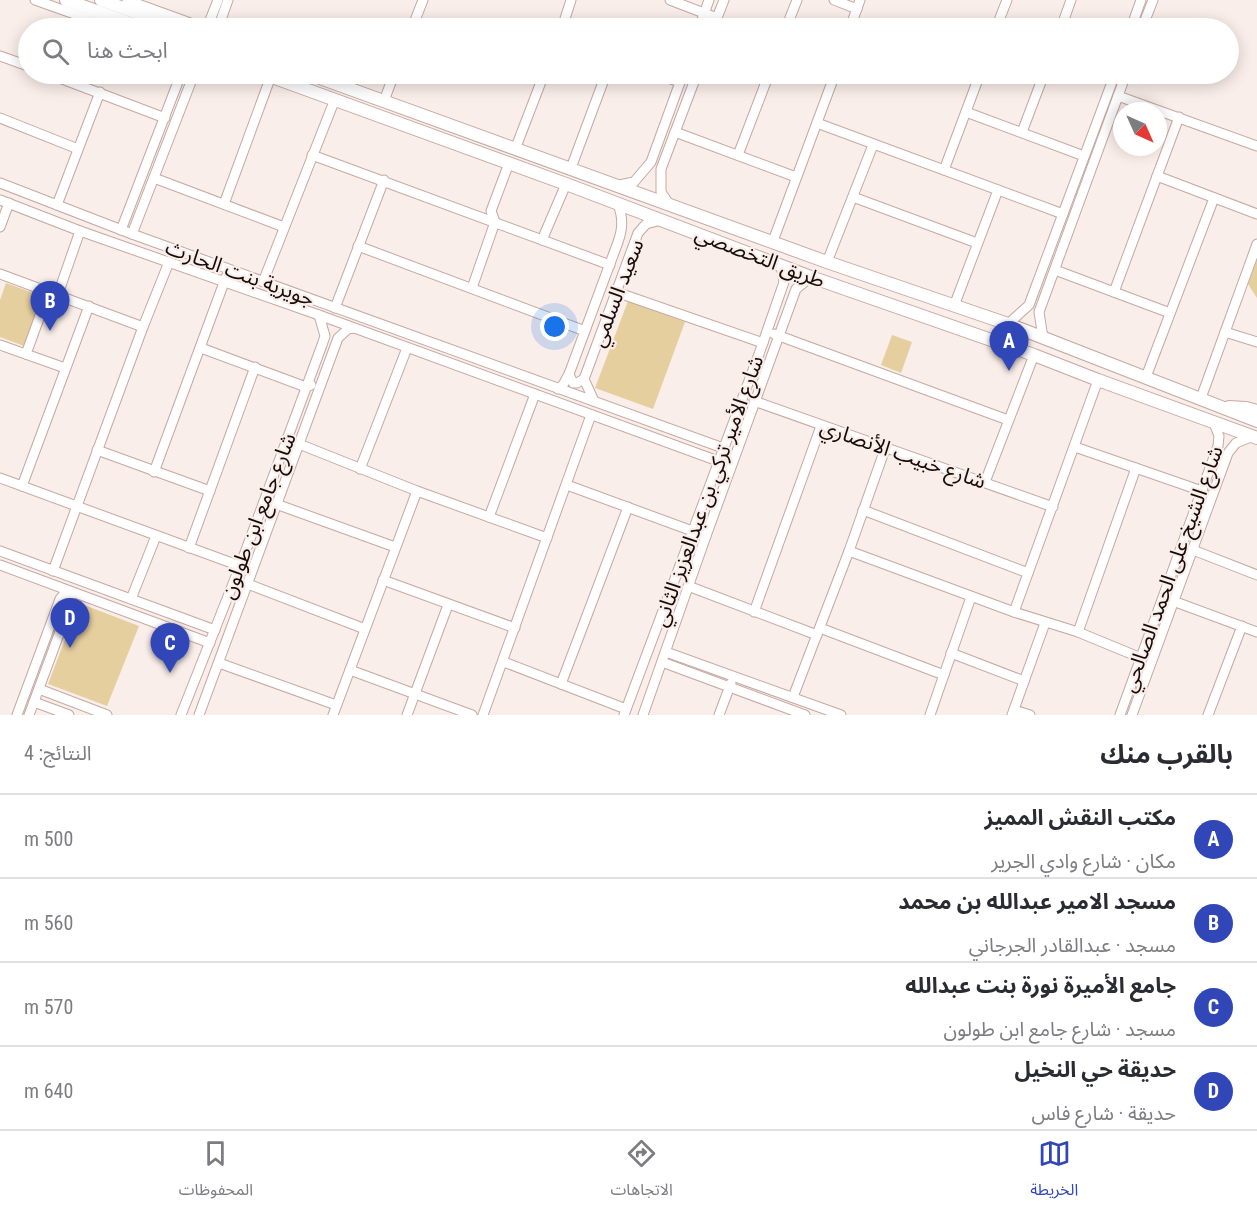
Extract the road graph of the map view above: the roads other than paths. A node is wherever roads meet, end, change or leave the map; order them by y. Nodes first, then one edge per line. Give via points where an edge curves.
1 (35, 0) edge
2 (66, 0) edge
3 (101, 0) edge
4 (127, 0) edge
5 (218, 0) edge
6 (228, 0) edge
7 (423, 0) edge
8 (571, 0) edge
9 (670, 0) edge
10 (709, 0) edge
11 (724, 0) edge
12 (797, 0) edge
13 (834, 0) edge
14 (1006, 0) edge
15 (1071, 0) edge
16 (1141, 0) edge
17 (1152, 0) edge
18 (859, 4) edge
19 (704, 13) junction
20 (86, 18) edge
21 (116, 18) edge
22 (150, 18) edge
23 (178, 18) edge
24 (210, 18) edge
25 (222, 18) edge
26 (416, 18) edge
27 (565, 18) edge
28 (702, 18) edge
29 (717, 18) joint
30 (790, 18) edge
31 (1000, 18) edge
32 (1065, 18) edge
33 (1135, 18) edge
34 (1146, 18) edge
35 (0, 56) edge
36 (18, 62) edge
37 (77, 84) edge
38 (177, 84) edge
39 (190, 84) edge
40 (265, 84) edge
41 (293, 84) edge
42 (337, 84) edge
43 (390, 84) edge
44 (540, 84) edge
45 (602, 84) edge
46 (679, 84) edge
47 (693, 84) edge
48 (765, 84) edge
49 (831, 84) edge
50 (976, 84) edge
51 (1040, 84) edge
52 (1111, 84) edge
53 (1122, 84) edge
54 (100, 92) junction
55 (1118, 96) junction
56 (335, 99) junction
57 (384, 101) junction
58 (966, 112) junction
59 (1179, 117) junction
60 (0, 118) edge
61 (165, 118) junction
62 (817, 123) junction
63 (1022, 132) junction
64 (661, 136) junction
65 (674, 136) junction
66 (873, 145) junction
67 (1257, 146) edge
68 (516, 147) junction
69 (78, 148) junction
70 (312, 155) junction
71 (738, 155) junction
72 (1084, 156) junction
73 (651, 162) junction
74 (509, 163) junction
75 (571, 168) junction
76 (661, 169) junction
77 (944, 170) junction
78 (1157, 176) junction
79 (796, 177) junction
80 (154, 178) junction
81 (384, 180) junction
82 (0, 183) edge
83 (566, 183) junction
84 (620, 185) junction
85 (10, 187) junction
86 (998, 190) junction
87 (26, 193) junction
88 (853, 198) junction
89 (1214, 198) junction
90 (5, 202) edge
91 (224, 204) junction
92 (618, 204) junction
93 (669, 204) junction
94 (57, 205) junction
95 (19, 207) junction
96 (127, 214) junction
97 (1063, 214) junction
98 (1257, 214) edge
99 (138, 217) junction
100 (662, 220) junction
101 (495, 222) junction
102 (0, 227) edge
103 (284, 227) junction
104 (622, 229) junction
105 (121, 230) junction
106 (80, 231) junction
107 (638, 233) junction
108 (132, 234) junction
109 (542, 240) junction
110 (773, 241) junction
111 (977, 243) junction
112 (1257, 244) edge
113 (358, 246) junction
114 (169, 262) junction
115 (827, 262) junction
116 (609, 265) junction
117 (781, 265) junction
118 (229, 269) junction
119 (1055, 270) junction
120 (2, 275) edge
121 (811, 277) junction
122 (225, 282) junction
123 (263, 282) junction
124 (784, 282) junction
125 (0, 285) edge
126 (472, 288) junction
127 (796, 290) junction
128 (616, 292) junction
129 (1114, 292) junction
130 (53, 293) junction
131 (1029, 305) junction
132 (89, 306) junction
133 (954, 306) junction
134 (335, 308) junction
135 (1040, 312) junction
136 (1170, 313) junction
137 (319, 315) junction
138 (1008, 324) junction
139 (143, 327) junction
140 (354, 328) junction
141 (585, 331) junction
142 (767, 331) junction
143 (1225, 332) junction
144 (779, 336) junction
145 (1043, 338) junction
146 (1257, 342) edge
147 (763, 344) junction
148 (0, 345) edge
149 (201, 348) junction
150 (406, 348) junction
151 (26, 354) junction
152 (759, 354) junction
153 (1034, 355) junction
154 (771, 357) junction
155 (481, 361) junction
156 (495, 366) junction
157 (255, 367) junction
158 (65, 368) junction
159 (753, 369) junction
160 (476, 373) junction
161 (765, 373) junction
162 (311, 374) junction
163 (569, 374) junction
164 (1146, 377) junction
165 (490, 378) junction
166 (324, 379) junction
167 (585, 379) junction
168 (1098, 380) junction
169 (306, 387) junction
170 (558, 389) junction
171 (319, 391) junction
172 (535, 394) junction
173 (1201, 398) junction
174 (594, 401) junction
175 (754, 401) junction
176 (1220, 407) junction
177 (1257, 411) edge
178 (591, 415) junction
179 (1008, 420) junction
180 (1257, 421) edge
181 (1214, 423) junction
182 (821, 426) junction
183 (1255, 437) edge
184 (299, 444) junction
185 (710, 444) junction
186 (1075, 447) junction
187 (723, 448) junction
188 (885, 449) junction
189 (97, 450) junction
190 (707, 456) junction
191 (718, 460) junction
192 (1136, 468) junction
193 (360, 469) junction
194 (154, 472) junction
195 (0, 478) edge
196 (985, 482) junction
197 (567, 485) junction
198 (22, 486) junction
199 (210, 490) junction
200 (417, 491) junction
201 (1202, 491) junction
202 (276, 504) junction
203 (78, 506) junction
204 (628, 507) junction
205 (1053, 507) junction
206 (863, 510) junction
207 (489, 517) junction
208 (693, 530) junction
209 (156, 536) junction
210 (706, 536) junction
211 (547, 538) junction
212 (395, 547) junction
213 (189, 548) junction
214 (1193, 550) junction
215 (0, 551) edge
216 (849, 551) junction
217 (0, 565) edge
218 (240, 566) junction
219 (53, 571) junction
220 (1256, 572) edge
221 (1028, 573) junction
222 (383, 580) junction
223 (249, 584) junction
224 (688, 586) junction
225 (971, 597) junction
226 (131, 599) junction
227 (1173, 601) junction
228 (448, 605) junction
229 (665, 607) junction
230 (681, 611) junction
231 (754, 612) junction
232 (1014, 612) junction
233 (1046, 623) junction
234 (1242, 626) junction
235 (515, 628) junction
236 (365, 629) junction
237 (215, 630) junction
238 (819, 631) junction
239 (1078, 632) junction
240 (1257, 632) edge
241 (47, 634) junction
242 (58, 636) junction
243 (210, 643) junction
244 (666, 652) junction
245 (951, 653) junction
246 (676, 656) junction
247 (1141, 658) junction
248 (504, 662) junction
249 (662, 662) junction
250 (219, 663) junction
251 (674, 667) junction
252 (350, 670) junction
253 (944, 675) junction
254 (734, 676) junction
255 (1024, 681) junction
256 (561, 684) junction
257 (729, 687) junction
258 (39, 689) junction
259 (49, 693) junction
260 (415, 694) junction
261 (793, 697) junction
262 (38, 704) junction
263 (335, 710) edge
264 (625, 712) edge
265 (1013, 712) edge
266 (17, 715) edge
267 (29, 715) edge
268 (69, 715) edge
269 (107, 715) edge
270 (181, 715) edge
271 (199, 715) edge
272 (407, 715) edge
273 (472, 715) edge
274 (483, 715) edge
275 (643, 715) edge
276 (719, 715) edge
277 (805, 715) edge
278 (841, 715) edge
279 (930, 715) edge
280 (1030, 715) edge
281 (1120, 715) edge
282 (1132, 715) edge
283 (1208, 715) edge

1 - 20 street
2 - 21 main road
3 - 22 main road
4 - 23 street
5 - 24 street
6 - 25 street
7 - 26 street
8 - 27 street
9 - 19 street
10 - 19 street
11 - 29 street
12 - 30 street
13 - 18 street
14 - 31 street
15 - 32 street
16 - 33 street
17 - 34 street
19 - 28 street
19 - 29 street
35 - 36 street
37 - 54 street
38 - 61 street
39 - 80 street
40 - 91 street
41 - 56 main road, طريق التخصصي
42 - 57 main road, طريق التخصصي
43 - 57 street
44 - 68 street
45 - 75 street
46 - 64 street
47 - 65 street
48 - 71 street
49 - 62 street
50 - 58 street
51 - 63 street
52 - 72 street
53 - 55 street
54 - 61 street
54 - 69 street
55 - 59 street
55 - 119 street
56 - 70 street
56 - 74 main road, طريق التخصصي
57 - 68 main road, طريق التخصصي
58 - 63 street
58 - 77 street
59 - 67 street
59 - 78 street
60 - 69 street
61 - 96 street
62 - 66 street
62 - 79 street
63 - 72 street
64 - 65 street
64 - 73 street
65 - 71 street
65 - 76 street
66 - 77 street
66 - 88 street
68 - 75 main road, طريق التخصصي
69 - 94 street
70 - 81 street
70 - 103 street
71 - 79 street
72 - 97 street
73 - 76 street via 652,179
73 - 84 street via 634,182
74 - 83 main road, طريق التخصصي
74 - 101 street via 491,211
75 - 84 main road, طريق التخصصي
76 - 93 street via 661,192
77 - 86 street
78 - 89 street
78 - 129 street
79 - 110 street
80 - 91 street
80 - 99 street
81 - 101 street
81 - 113 street
82 - 85 street, جويرية بنت الحارث
83 - 92 main road, طريق التخصصي
83 - 109 street
84 - 93 main road, طريق التخصصي
85 - 87 street, جويرية بنت الحارث
85 - 90 street via 15,194
86 - 97 street
86 - 111 street
87 - 94 street, جويرية بنت الحارث
87 - 95 street via 18,196
88 - 111 street
88 - 115 street
89 - 98 street
89 - 136 street
90 - 95 street, جويرية بنت الحارث
90 - 102 street
91 - 103 street
92 - 100 main road, طريق التخصصي
92 - 104 street, سعيد السلمي
93 - 110 main road, طريق التخصصي
94 - 105 street, جويرية بنت الحارث
95 - 106 street, جويرية بنت الحارث
96 - 99 street via 130,222
96 - 105 street
97 - 131 street
99 - 108 street
100 - 107 street, سعيد السلمي via 646,224
100 - 117 main road, طريق التخصصي
101 - 109 street
101 - 126 street
103 - 123 street
104 - 107 street via 631,226
104 - 116 street, سعيد السلمي
105 - 108 street, جويرية بنت الحارث
106 - 114 street, جويرية بنت الحارث
106 - 130 street
107 - 128 street, سعيد السلمي
108 - 118 street, جويرية بنت الحارث
109 - 116 street
110 - 115 main road, طريق التخصصي
111 - 133 street
112 - 143 street
113 - 126 street
113 - 134 street
114 - 122 street, جويرية بنت الحارث
114 - 139 street
115 - 133 main road, طريق التخصصي
116 - 141 street, سعيد السلمي
117 - 121 main road, طريق التخصصي
117 - 124 street, شارع الأمير تركي بن عبدالعزيز الثاني
118 - 122 street
118 - 123 street, جويرية بنت الحارث
119 - 129 street
119 - 135 street
120 - 125 street
120 - 130 street
121 - 127 street, شارع الأمير تركي بن عبدالعزيز الثاني
121 - 153 main road, طريق التخصصي
122 - 137 street, جويرية بنت الحارث
122 - 149 street
123 - 134 street, جويرية بنت الحارث
124 - 127 street
124 - 142 street, شارع الأمير تركي بن عبدالعزيز الثاني
126 - 141 street
127 - 144 street, شارع الأمير تركي بن عبدالعزيز الثاني
128 - 147 street
128 - 167 street, سعيد السلمي
129 - 136 street
130 - 132 street
130 - 151 street
131 - 135 street via 1031,313
131 - 138 street
132 - 139 street
132 - 158 street
133 - 138 main road, طريق التخصصي
134 - 155 street, جويرية بنت الحارث
135 - 145 street
136 - 164 street
137 - 140 street, جويرية بنت الحارث
137 - 162 street, شارع جامع ابن طولون via 325,336
138 - 145 main road, طريق التخصصي
139 - 189 street
140 - 150 street, جويرية بنت الحارث
140 - 166 street, شارع جامع ابن طولون via 338,338
141 - 163 street, سعيد السلمي
142 - 144 street
142 - 147 street, شارع الأمير تركي بن عبدالعزيز الثاني
143 - 146 street
143 - 173 street
144 - 154 street, شارع الأمير تركي بن عبدالعزيز الثاني
144 - 179 street
145 - 164 main road, طريق التخصصي
147 - 152 street, شارع الأمير تركي بن عبدالعزيز الثاني
148 - 151 street
149 - 157 street
149 - 194 street
150 - 160 street, جويرية بنت الحارث
150 - 193 street
151 - 158 street
152 - 154 street via 763,362
152 - 159 street, شارع الأمير تركي بن عبدالعزيز الثاني
153 - 168 main road, طريق التخصصي
153 - 179 street
154 - 161 street, شارع الأمير تركي بن عبدالعزيز الثاني
155 - 156 street, جويرية بنت الحارث
155 - 160 street via 484,369
156 - 165 street via 488,370
156 - 170 street, جويرية بنت الحارث
157 - 169 street
157 - 199 street
158 - 198 street
159 - 161 street via 761,364
159 - 187 street, شارع الأمير تركي بن عبدالعزيز الثاني
160 - 165 street, جويرية بنت الحارث
161 - 175 street, شارع الأمير تركي بن عبدالعزيز الثاني
162 - 166 street via 316,380
162 - 169 street, شارع جامع ابن طولون
163 - 167 street via 573,383
163 - 170 street, سعيد السلمي
164 - 173 main road, طريق التخصصي
165 - 172 street, جويرية بنت الحارث
166 - 171 street, شارع جامع ابن طولون
167 - 174 street
168 - 181 main road, طريق التخصصي
168 - 186 street
169 - 171 street via 315,385
169 - 218 street, شارع جامع ابن طولون
170 - 174 street, جويرية بنت الحارث
171 - 184 street, شارع جامع ابن طولون
172 - 178 street, جويرية بنت الحارث
172 - 207 street
173 - 176 main road, طريق التخصصي
174 - 185 street, جويرية بنت الحارث
175 - 182 street, شارع خبيب الأنصاري
175 - 210 street, شارع الأمير تركي بن عبدالعزيز الثاني
176 - 177 main road
176 - 180 main road, طريق التخصصي
178 - 190 street, جويرية بنت الحارث
178 - 197 street
179 - 196 street
181 - 183 main road, طريق التخصصي
181 - 201 street, شارع الشيخ على الحمد الصالحي via 1218,446
182 - 188 street, شارع خبيب الأنصاري
182 - 231 street
183 - 214 street, شارع الشيخ على الحمد الصالحي via 1236,443 1228,453
184 - 193 street
184 - 202 street, شارع جامع ابن طولون
185 - 187 street, جويرية بنت الحارث
185 - 190 street via 713,451
186 - 192 street
186 - 205 street
187 - 191 street, شارع الأمير تركي بن عبدالعزيز الثاني
188 - 196 street, شارع خبيب الأنصاري
188 - 206 street
189 - 194 street
189 - 203 street
190 - 191 street, جويرية بنت الحارث
191 - 208 street, شارع الأمير تركي بن عبدالعزيز الثاني
192 - 201 street
192 - 239 street
193 - 200 street
194 - 199 street
195 - 198 street
196 - 205 street, شارع خبيب الأنصاري
197 - 204 street
197 - 211 street
198 - 203 street
199 - 213 street
200 - 207 street
200 - 212 street
201 - 247 street, شارع الشيخ على الحمد الصالحي
202 - 212 street
202 - 223 street, شارع جامع ابن طولون
203 - 209 street
203 - 219 street
204 - 208 street
204 - 256 street
205 - 221 street
206 - 216 street
206 - 221 street
207 - 211 street
208 - 210 street
208 - 229 street, شارع الأمير تركي بن عبدالعزيز الثاني
209 - 213 street
209 - 226 street
210 - 224 street, شارع الأمير تركي بن عبدالعزيز الثاني
211 - 235 street
212 - 222 street
213 - 218 street
214 - 220 street
214 - 227 street, شارع الشيخ على الحمد الصالحي
215 - 219 street
216 - 225 street
216 - 238 street
217 - 243 street
218 - 237 street, شارع جامع ابن طولون
219 - 226 street
221 - 232 street
222 - 228 street
222 - 236 street
223 - 236 street
223 - 250 street, شارع جامع ابن طولون
224 - 230 street, شارع الأمير تركي بن عبدالعزيز الثاني
224 - 231 street
225 - 232 street
225 - 245 street
226 - 237 street
227 - 234 street
227 - 282 street, شارع الشيخ على الحمد الصالحي
228 - 235 street
228 - 260 street
229 - 230 street via 671,615
229 - 264 street, شارع الأمير تركي بن عبدالعزيز الثاني
230 - 244 street, شارع الأمير تركي بن عبدالعزيز الثاني
231 - 238 street
232 - 233 street
233 - 239 street
233 - 255 street
234 - 240 street
234 - 283 street
235 - 248 street
236 - 252 street
237 - 243 street, شارع جامع ابن طولون
238 - 253 street
238 - 261 street
239 - 247 street
241 - 242 street via 54,630
241 - 242 street via 60,598 68,593 71,602
241 - 266 street
242 - 258 street
243 - 270 street, شارع جامع ابن طولون
244 - 246 street
244 - 249 street, شارع الأمير تركي بن عبدالعزيز الثاني
245 - 253 street
245 - 255 street
246 - 251 street via 671,660
246 - 254 street
247 - 281 street, شارع الشيخ على الحمد الصالحي
248 - 256 street
248 - 274 street
249 - 251 street
249 - 275 street, شارع الأمير تركي بن عبدالعزيز الثاني
250 - 263 street
250 - 271 street, شارع جامع ابن طولون
251 - 257 street
252 - 260 street
252 - 263 street
253 - 279 street
254 - 257 street
254 - 261 street
255 - 265 street
256 - 264 street
257 - 276 street
257 - 277 street
258 - 259 street
258 - 262 street
259 - 262 street via 42,693
259 - 269 street
260 - 272 street
260 - 273 street
261 - 278 street
262 - 267 street
262 - 268 street
265 - 280 street

